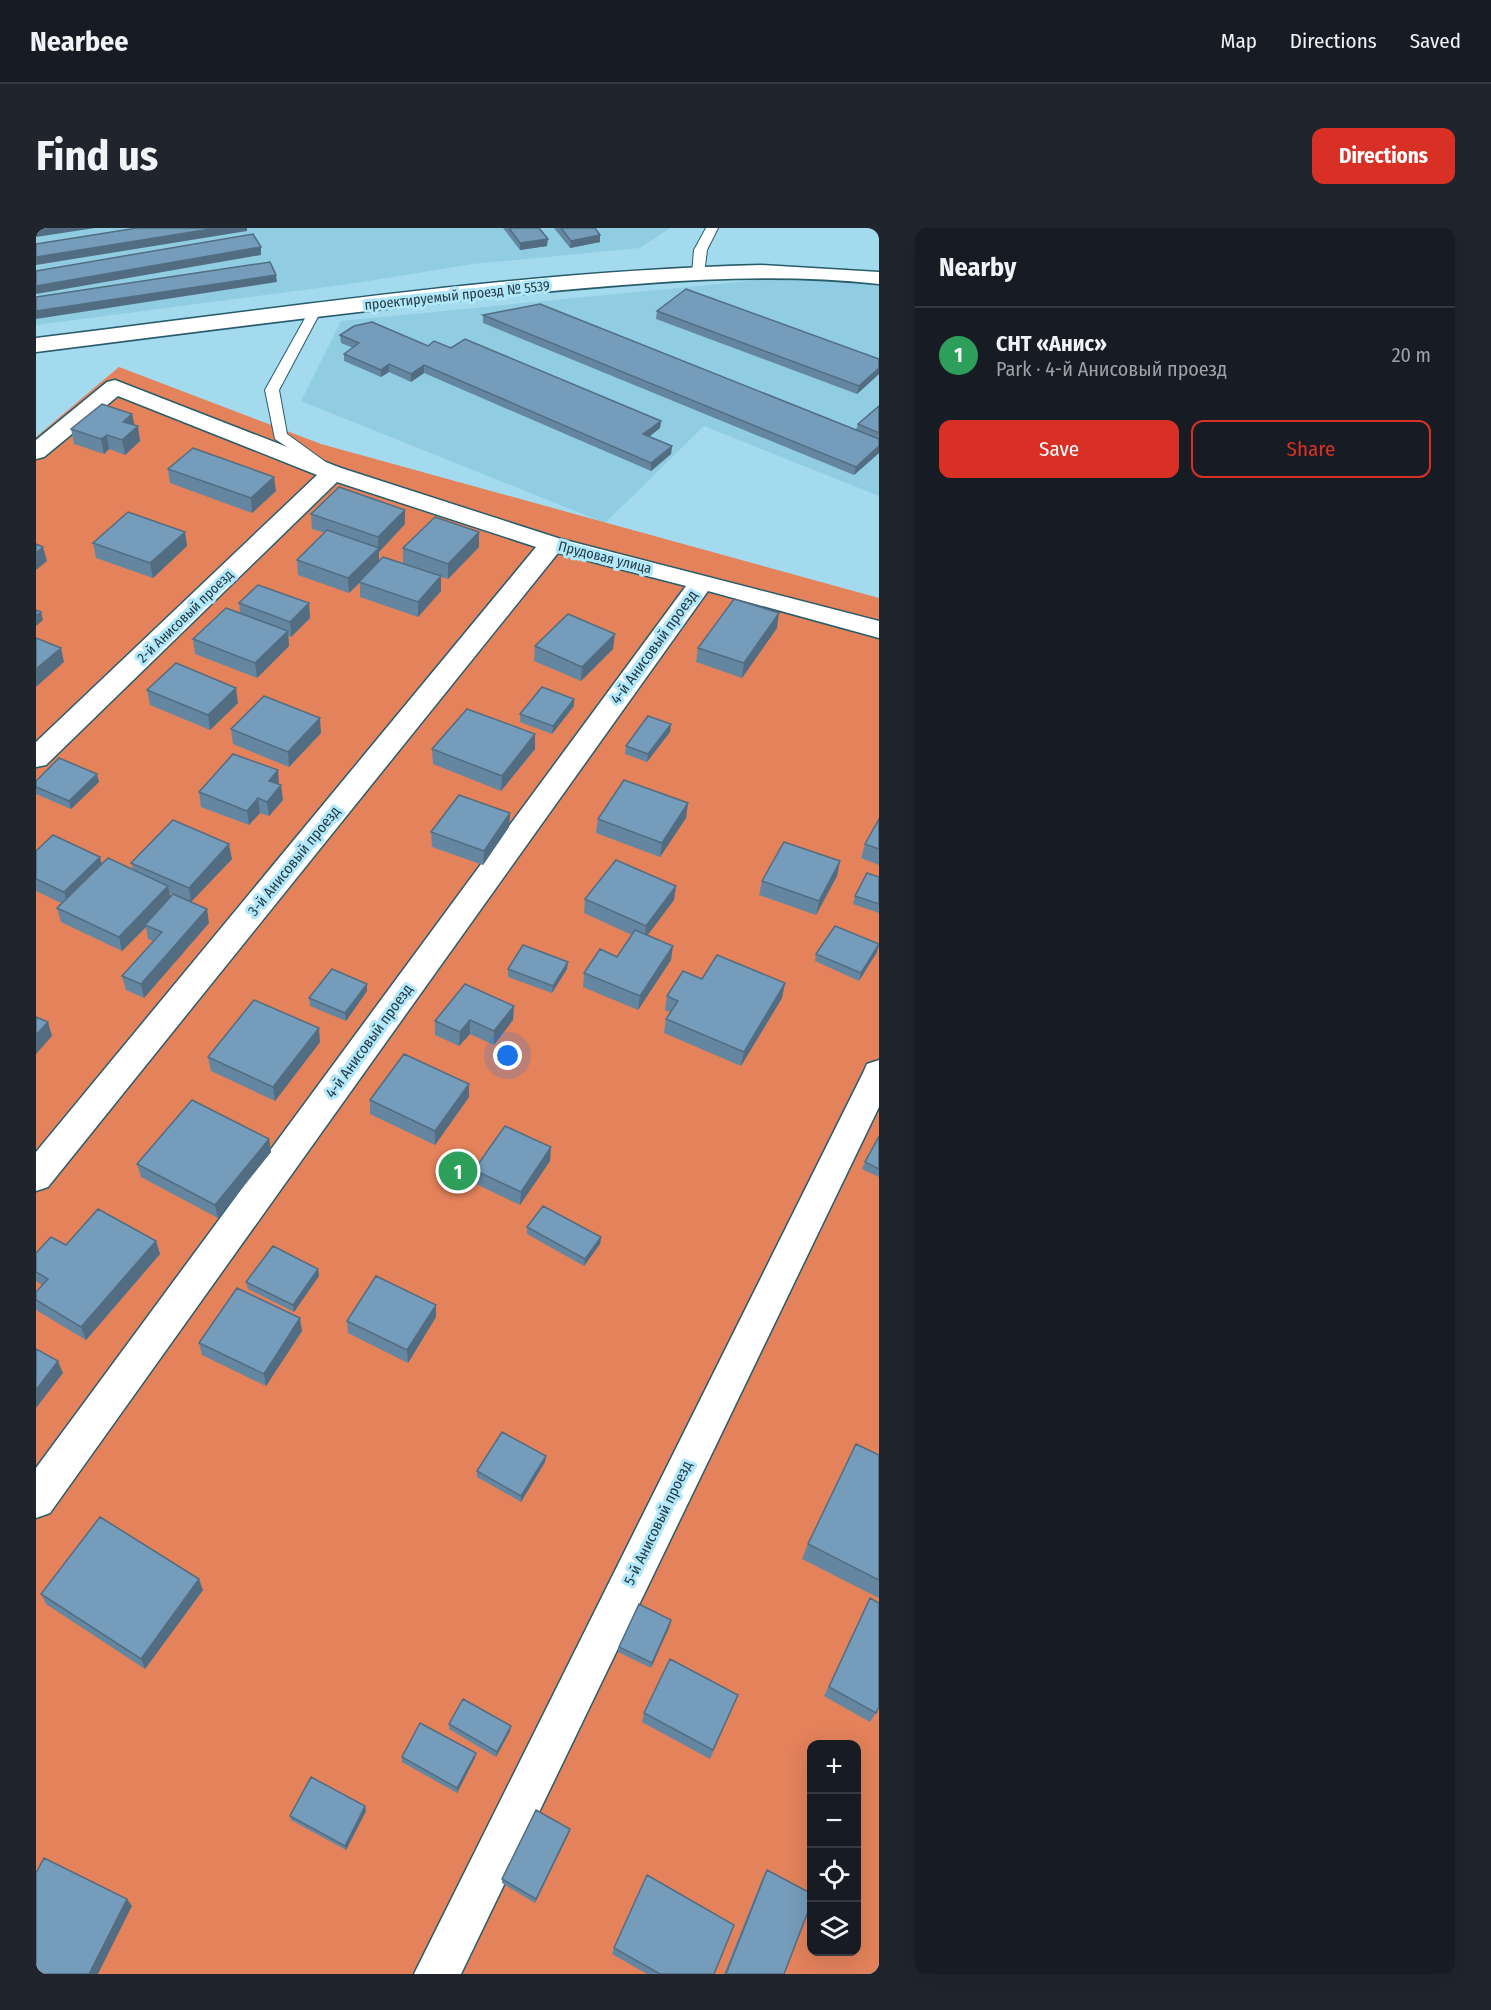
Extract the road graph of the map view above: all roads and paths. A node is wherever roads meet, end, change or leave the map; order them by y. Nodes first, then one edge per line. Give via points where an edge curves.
1 (712, 228) edge
2 (698, 274) junction
3 (879, 278) edge
4 (315, 311) junction
5 (36, 345) edge
6 (36, 452) edge
7 (333, 474) junction
8 (552, 544) junction
9 (702, 582) junction
10 (879, 630) edge
11 (36, 758) edge
12 (879, 1073) edge
13 (36, 1177) edge
14 (36, 1500) edge
15 (437, 1974) edge

1 - 2 lane via 704,237
2 - 3 street, проектируемый проезд № 5539 via 792,273
2 - 4 street, проектируемый проезд № 5539 via 528,287
4 - 5 street, проектируемый проезд № 5539
4 - 7 lane via 272,390 280,436
6 - 7 street, Прудовая улица via 115,387
7 - 8 street, Прудовая улица
7 - 11 street, 2-й Анисовый проезд
8 - 9 street, Прудовая улица
8 - 13 street, 3-й Анисовый проезд
9 - 10 street, Прудовая улица
9 - 14 street, 4-й Анисовый проезд
12 - 15 street, 5-й Анисовый проезд

